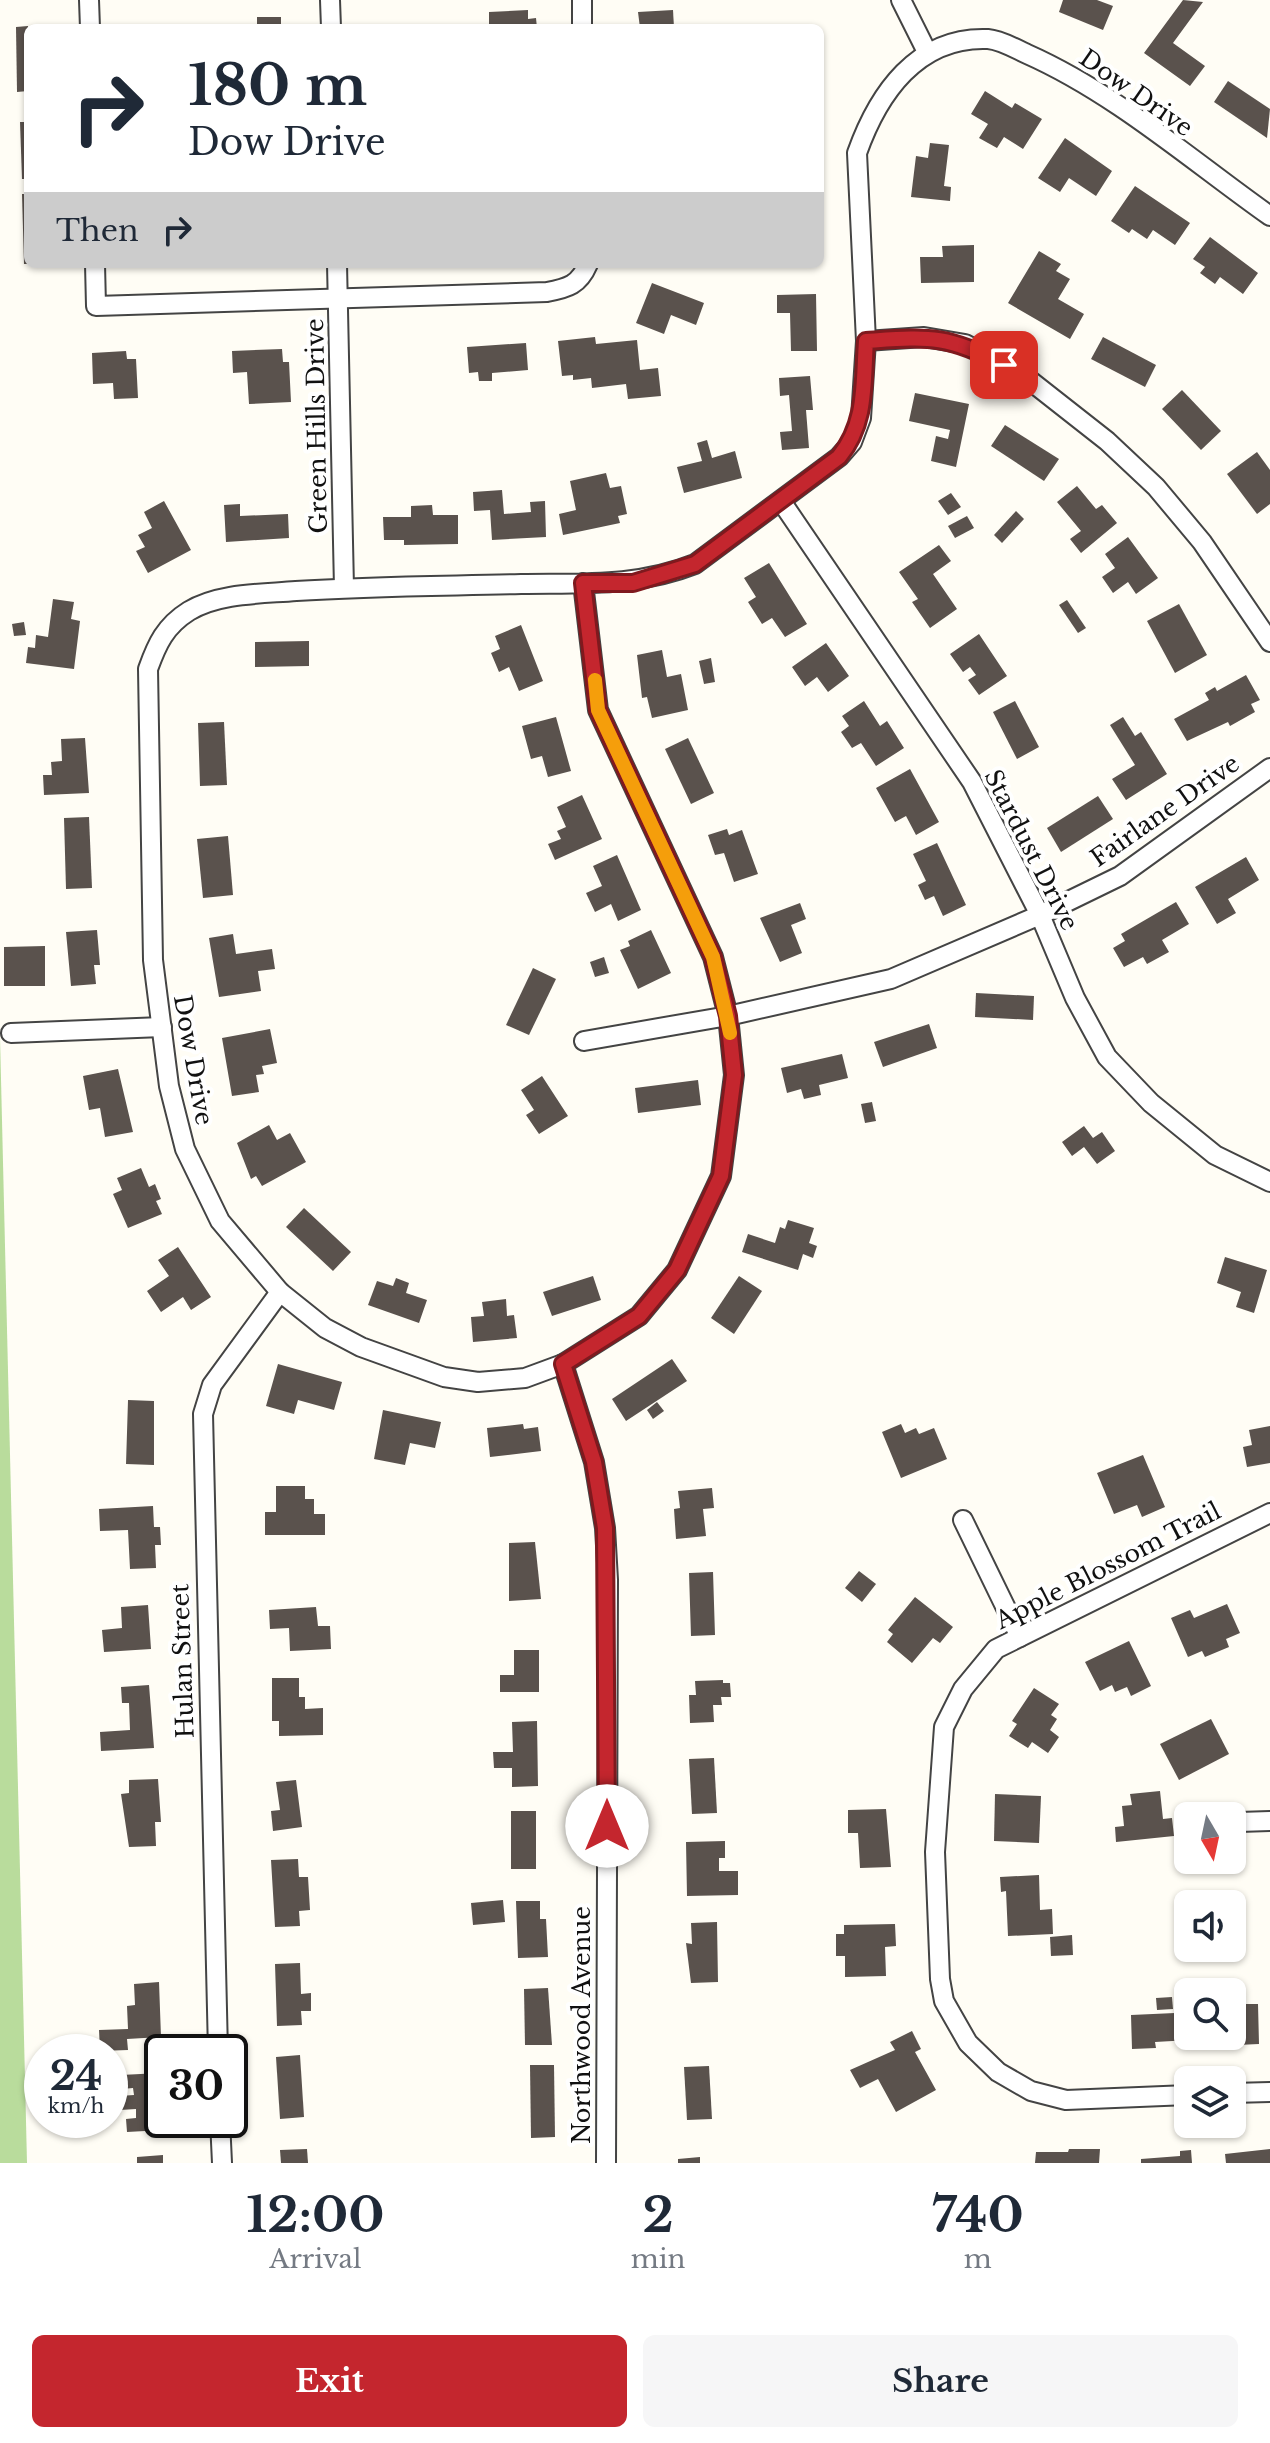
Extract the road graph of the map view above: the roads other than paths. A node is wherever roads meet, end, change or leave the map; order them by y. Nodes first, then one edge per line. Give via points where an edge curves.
1 (89, 0) edge
2 (330, 0) edge
3 (582, 0) edge
4 (901, 0) edge
5 (90, 24) edge
6 (331, 24) edge
7 (582, 24) edge
8 (927, 52) junction
9 (1270, 216) edge
10 (95, 268) edge
11 (337, 268) edge
12 (586, 268) edge
13 (338, 299) junction
14 (866, 341) junction
15 (781, 501) junction
16 (583, 583) junction
17 (344, 588) junction
18 (1270, 642) edge
19 (1270, 768) edge
20 (1040, 915) junction
21 (728, 1016) junction
22 (162, 1027) junction
23 (11, 1033) dead end
24 (584, 1041) dead end
25 (1270, 1182) edge
26 (280, 1292) junction
27 (563, 1364) junction
28 (1270, 1513) edge
29 (963, 1520) dead end
30 (1020, 1637) junction
31 (1270, 1821) edge
32 (1246, 1822) edge
33 (218, 2034) edge
34 (1270, 2092) edge
35 (1246, 2093) edge
36 (1174, 2096) edge
37 (221, 2138) edge
38 (222, 2163) edge
39 (606, 2163) edge

1 - 5 street
2 - 6 street
3 - 7 street
4 - 8 street
8 - 9 street, Dow Drive via 960,41 990,39 1070,73
8 - 14 street, Dow Drive via 889,85 857,153
10 - 13 street via 96,306
11 - 13 street, Green Hills Drive
12 - 13 street via 580,281 547,292
13 - 17 street, Green Hills Drive
14 - 15 street, Dow Drive via 861,418 852,442
14 - 18 street via 924,337 965,344 1023,375 1156,487 1202,542
15 - 16 street, Dow Drive via 695,564 633,583
15 - 20 street, Stardust Drive via 972,782
16 - 17 street, Dow Drive
16 - 21 street, Dow Drive via 598,710 713,957
17 - 22 street, Dow Drive via 237,596 190,611 160,635 148,669 147,708 153,960
19 - 20 street, Fairlane Drive via 1120,876
20 - 21 street, Fairlane Drive via 891,979
20 - 25 street, Stardust Drive via 1107,1057 1151,1103 1215,1155
21 - 24 street, Fairlane Drive
21 - 27 street, Dow Drive via 734,1075 721,1176 677,1270 639,1316
22 - 23 street
22 - 26 street, Dow Drive via 169,1086 185,1149 220,1221
26 - 27 street, Dow Drive via 325,1328 361,1347 444,1377 478,1382 525,1378
26 - 33 street, Hulan Street via 212,1385 203,1414
27 - 39 street, Northwood Avenue via 594,1462 607,1567
28 - 30 street, Apple Blossom Trail
29 - 30 street
30 - 36 street, Apple Blossom Trail via 982,1663 944,1727 935,1852 944,2001 968,2043 998,2072 1031,2091 1066,2100
31 - 32 street
34 - 35 street
37 - 38 street

